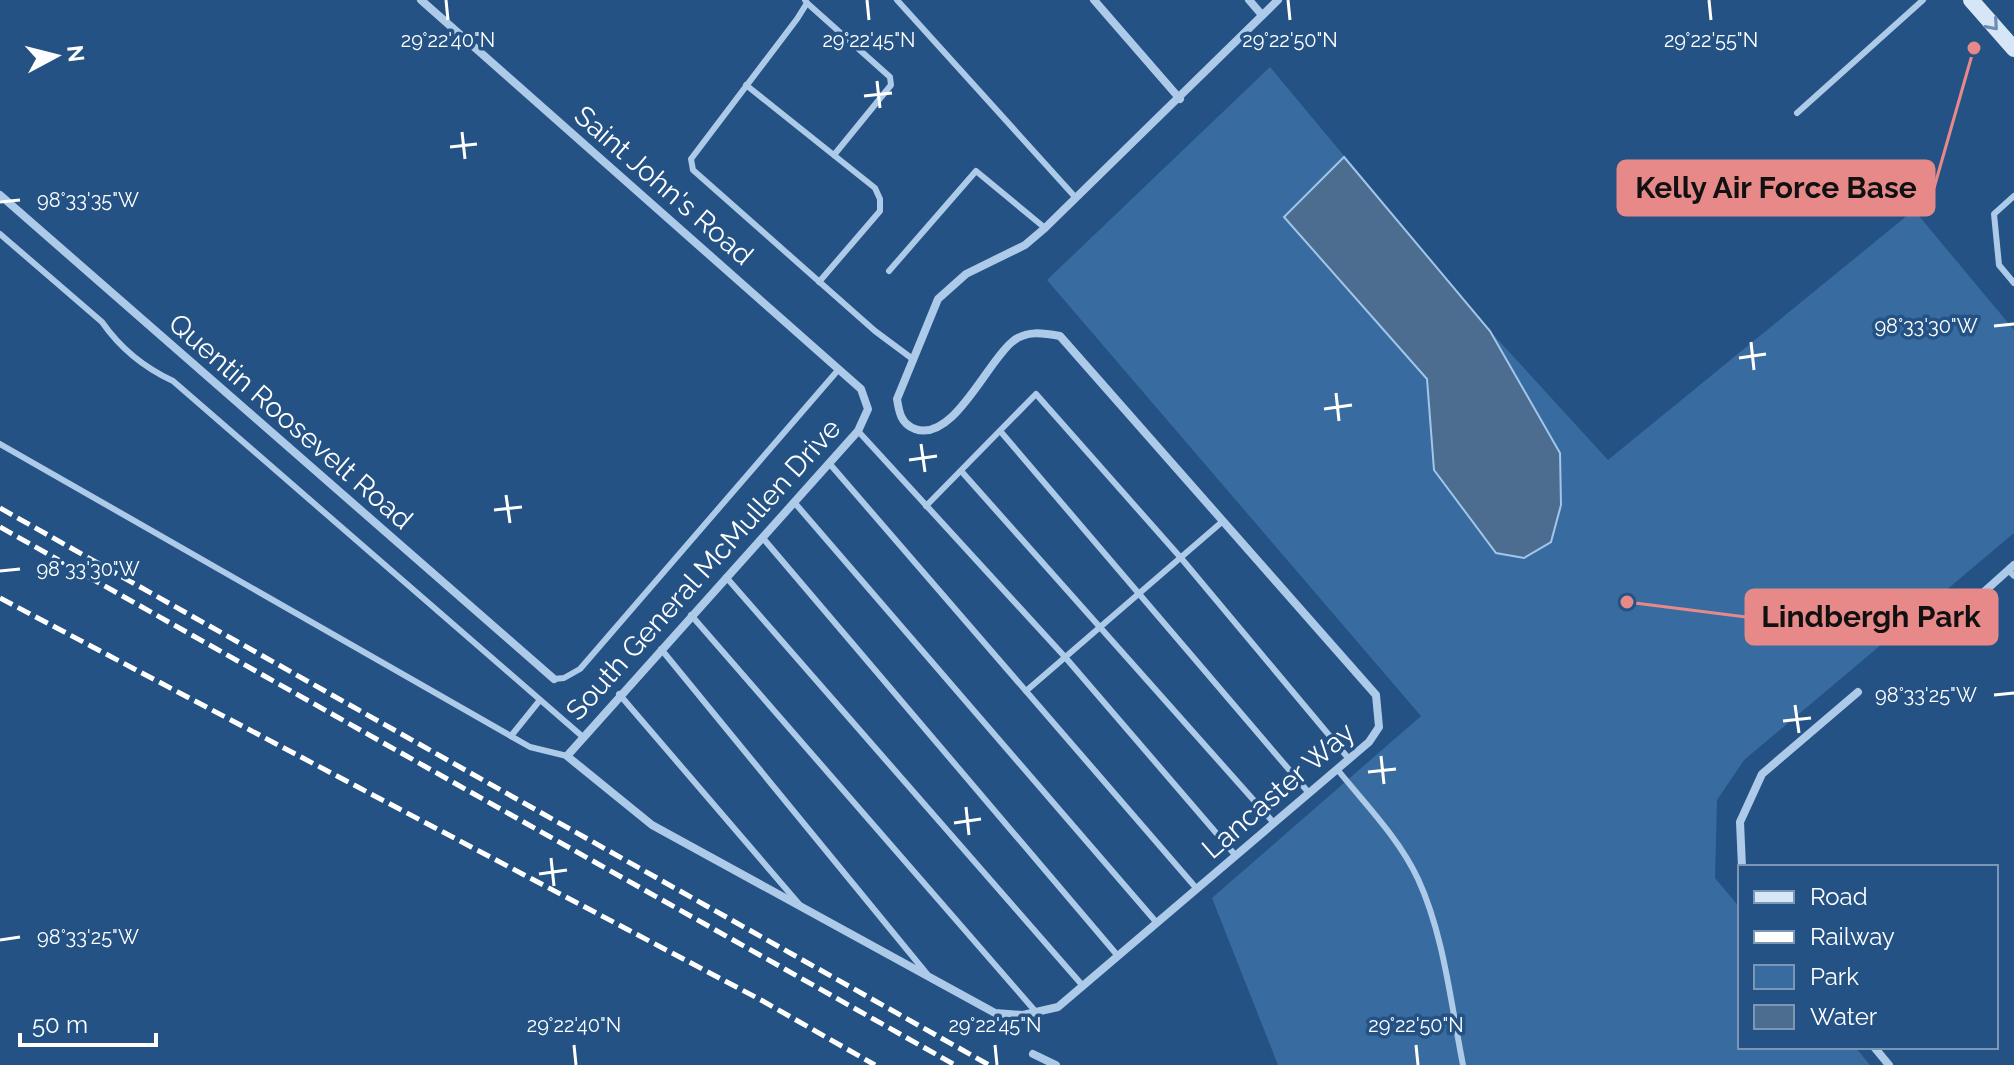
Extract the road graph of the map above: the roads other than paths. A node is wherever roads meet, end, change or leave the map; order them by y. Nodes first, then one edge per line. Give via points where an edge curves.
1 (421, 0) edge
2 (897, 0) edge
3 (1094, 0) edge
4 (1249, 0) edge
5 (1278, 0) edge
6 (1923, 0) edge
7 (1971, 0) edge
8 (806, 2) edge
9 (1262, 15) junction
10 (2014, 49) edge
11 (746, 85) junction
12 (1180, 99) junction
13 (1797, 113) dead end
14 (834, 155) junction
15 (0, 195) edge
16 (2014, 196) edge
17 (1076, 198) junction
18 (1045, 228) junction
19 (0, 234) edge
20 (889, 271) dead end
21 (819, 282) junction
22 (2014, 283) edge
23 (915, 360) junction
24 (839, 369) junction
25 (868, 409) joint
26 (858, 431) junction
27 (1001, 432) junction
28 (0, 444) edge
29 (829, 463) junction
30 (962, 472) junction
31 (794, 502) junction
32 (926, 506) junction
33 (1223, 521) junction
34 (762, 537) junction
35 (1181, 558) junction
36 (2012, 571) edge
37 (726, 577) junction
38 (1140, 593) junction
39 (691, 615) junction
40 (1956, 617) dead end
41 (1099, 628) junction
42 (661, 649) junction
43 (1065, 657) junction
44 (554, 679) joint
45 (1026, 691) junction
46 (1858, 692) dead end
47 (619, 694) junction
48 (540, 700) junction
49 (511, 736) junction
50 (583, 737) junction
51 (567, 756) junction
52 (1349, 759) junction
53 (1337, 769) junction
54 (1309, 793) junction
55 (1274, 823) junction
56 (1236, 856) junction
57 (1742, 865) edge
58 (1197, 889) junction
59 (801, 907) junction
60 (1157, 923) junction
61 (1118, 956) junction
62 (929, 977) junction
63 (1083, 986) junction
64 (1036, 1012) junction
65 (1876, 1049) edge
66 (1033, 1054) dead end
67 (1056, 1065) edge
68 (1463, 1065) edge
69 (1889, 1065) edge

1 - 24 street, Saint John's Road
2 - 17 lane
3 - 12 street
4 - 9 street
5 - 9 street
6 - 13 lane
7 -> 10 main road
8 - 11 lane
8 - 14 lane via 890,77 886,92
9 - 12 street
11 - 14 lane
11 - 21 lane via 691,159 693,170
12 - 17 street
14 - 21 lane via 875,188 880,211
15 - 44 street, Quentin Roosevelt Road
16 - 22 lane via 1994,214 1999,265
17 - 18 street
18 - 20 lane via 976,171
18 - 23 street via 1025,245 966,274 938,299
19 - 48 lane via 102,322 121,346 173,381
21 - 23 lane
23 - 33 street, Lancaster Way via 897,399 900,417 924,431 946,424 1013,341 1030,333 1060,336
24 - 25 street, Saint John's Road via 861,389
24 - 44 lane via 580,669
25 - 26 street, South General McMullen Drive
26 - 29 street, South General McMullen Drive
26 - 32 lane
27 - 30 lane
27 - 35 lane via 1036,394
27 - 38 lane
28 - 49 lane
29 - 31 street, South General McMullen Drive
29 - 45 lane
30 - 32 lane
30 - 41 lane
31 - 34 street, South General McMullen Drive
31 - 60 lane
32 - 43 lane
33 - 35 lane
33 - 52 street, Lancaster Way via 1376,695 1379,727
34 - 37 street, South General McMullen Drive
34 - 61 lane
35 - 38 lane
35 - 52 lane
36 - 40 street
37 - 39 street, South General McMullen Drive
37 - 63 lane
38 - 41 lane
38 - 54 lane
39 - 42 street, South General McMullen Drive
39 - 64 lane
41 - 43 lane
41 - 55 lane
42 - 47 street, South General McMullen Drive
42 - 62 lane
43 - 45 lane
43 - 56 lane
45 - 58 lane
46 - 57 street via 1762,774 1740,822
47 - 50 street, South General McMullen Drive
47 - 59 lane
48 - 49 lane
48 - 50 lane
49 - 51 lane
50 - 51 street, South General McMullen Drive
51 - 59 street, Lancaster Way via 652,825
52 - 53 street, Lancaster Way
53 - 54 street, Lancaster Way
53 - 68 lane via 1395,841 1418,879 1436,934
54 - 55 street, Lancaster Way
55 - 56 street, Lancaster Way
56 - 58 street, Lancaster Way
58 - 60 street, Lancaster Way
59 - 62 street, Lancaster Way
60 - 61 street, Lancaster Way
61 - 63 street, Lancaster Way
62 - 64 street, Lancaster Way via 995,1013
63 - 64 street, Lancaster Way via 1058,1007
65 - 69 street
66 - 67 street

